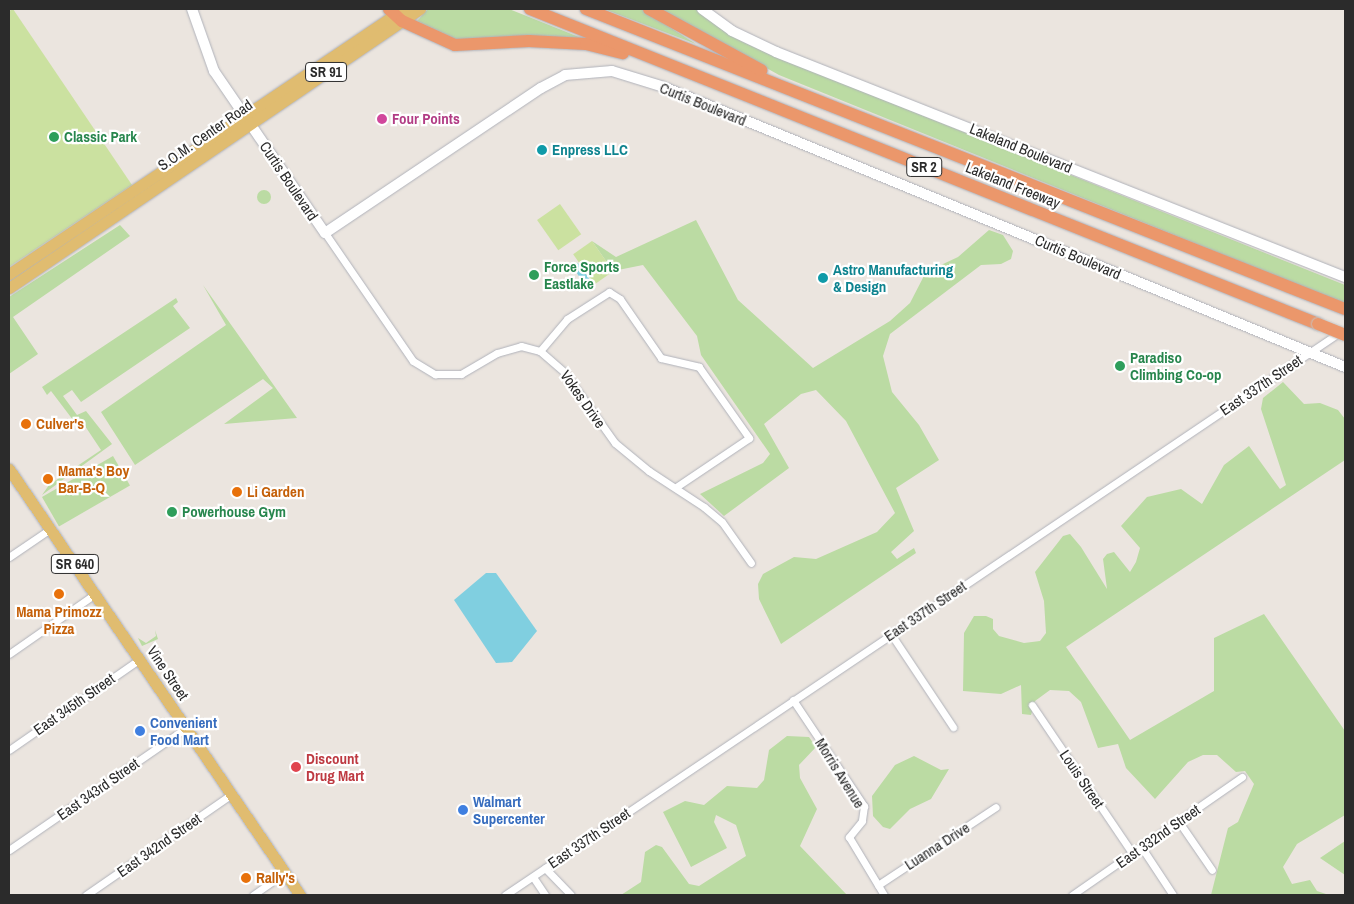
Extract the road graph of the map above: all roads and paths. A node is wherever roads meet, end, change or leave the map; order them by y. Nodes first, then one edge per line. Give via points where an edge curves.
1 (192, 9) edge
2 (420, 9) edge
3 (530, 9) edge
4 (586, 9) edge
5 (649, 9) edge
6 (702, 9) edge
7 (397, 13) edge
8 (664, 63) junction
9 (807, 97) junction
10 (247, 119) junction
11 (325, 234) junction
12 (9, 274) edge
13 (1345, 277) edge
14 (9, 288) edge
15 (1343, 308) edge
16 (1345, 329) edge
17 (1345, 335) edge
18 (540, 351) junction
19 (1308, 353) junction
20 (1345, 367) edge
21 (9, 469) edge
22 (676, 487) junction
23 (50, 529) junction
24 (9, 557) edge
25 (751, 563) dead end
26 (95, 594) junction
27 (891, 634) junction
28 (9, 654) edge
29 (140, 659) junction
30 (793, 700) junction
31 (1032, 705) dead end
32 (952, 727) dead end
33 (187, 728) junction
34 (9, 750) edge
35 (1242, 777) dead end
36 (232, 794) junction
37 (996, 807) dead end
38 (1179, 822) junction
39 (1142, 848) junction
40 (9, 850) edge
41 (1133, 854) junction
42 (545, 868) junction
43 (1212, 870) dead end
44 (285, 873) junction
45 (533, 876) junction
46 (878, 885) junction
47 (1082, 893) edge
48 (86, 895) edge
49 (253, 895) edge
50 (300, 895) edge
51 (505, 895) edge
52 (545, 895) edge
53 (571, 895) edge
54 (884, 895) edge
55 (1072, 895) edge
56 (1173, 895) edge

1 - 10 street, Curtis Boulevard via 209,60
2 - 7 main road, S.O.M. Center Road / SR 91
3 - 8 highway, Lakeland Freeway / SR 2
4 - 9 highway, Lakeland Freeway / SR 2
5 - 9 highway
6 - 13 street, Lakeland Boulevard via 732,31 776,52
7 - 8 highway via 455,45 529,41 586,44
7 - 10 main road, S.O.M. Center Road / SR 91
8 - 17 highway, Lakeland Freeway / SR 2, bridge
9 - 15 highway, Lakeland Freeway / SR 2 via 915,136
10 - 11 street, Curtis Boulevard
10 - 12 main road, S.O.M. Center Road / SR 91
10 - 14 main road, S.O.M. Center Road / SR 91
11 - 18 street via 397,342 413,361 435,374 461,374 496,352 521,346
11 - 19 street, Curtis Boulevard via 541,88 566,76 612,71 664,87
16 - 19 street, East 337th Street
18 - 22 street, Vokes Drive via 566,373 615,443
18 - 22 street via 567,319 609,292 620,299 661,358 699,367 748,438
19 - 20 street, Curtis Boulevard
19 - 27 street, East 337th Street
21 - 23 main road, Vine Street / SR 640
22 - 25 street, Vokes Drive via 722,522
23 - 24 street
23 - 26 main road, Vine Street / SR 640
26 - 28 street
26 - 29 main road, Vine Street / SR 640
27 - 30 street, East 337th Street
27 - 32 street
29 - 33 main road, Vine Street / SR 640
29 - 34 street, East 345th Street
30 - 42 street, East 337th Street
30 - 46 street, Morris Avenue via 864,806 862,821 848,836
31 - 41 street, Louis Street
33 - 36 main road, Vine Street / SR 640
33 - 40 street, East 343rd Street
35 - 38 street, East 332nd Street
36 - 44 main road, Vine Street / SR 640
36 - 48 street, East 342nd Street
37 - 46 street, Luanna Drive
38 - 39 street, East 332nd Street
38 - 43 street
39 - 41 street, East 332nd Street
39 - 56 street
41 - 47 street, East 332nd Street
42 - 45 street, East 337th Street
42 - 53 street
44 - 49 street
44 - 50 main road, Vine Street / SR 640
45 - 51 street, East 337th Street
45 - 52 street
46 - 54 street, Morris Avenue
47 - 55 street, East 332nd Street

